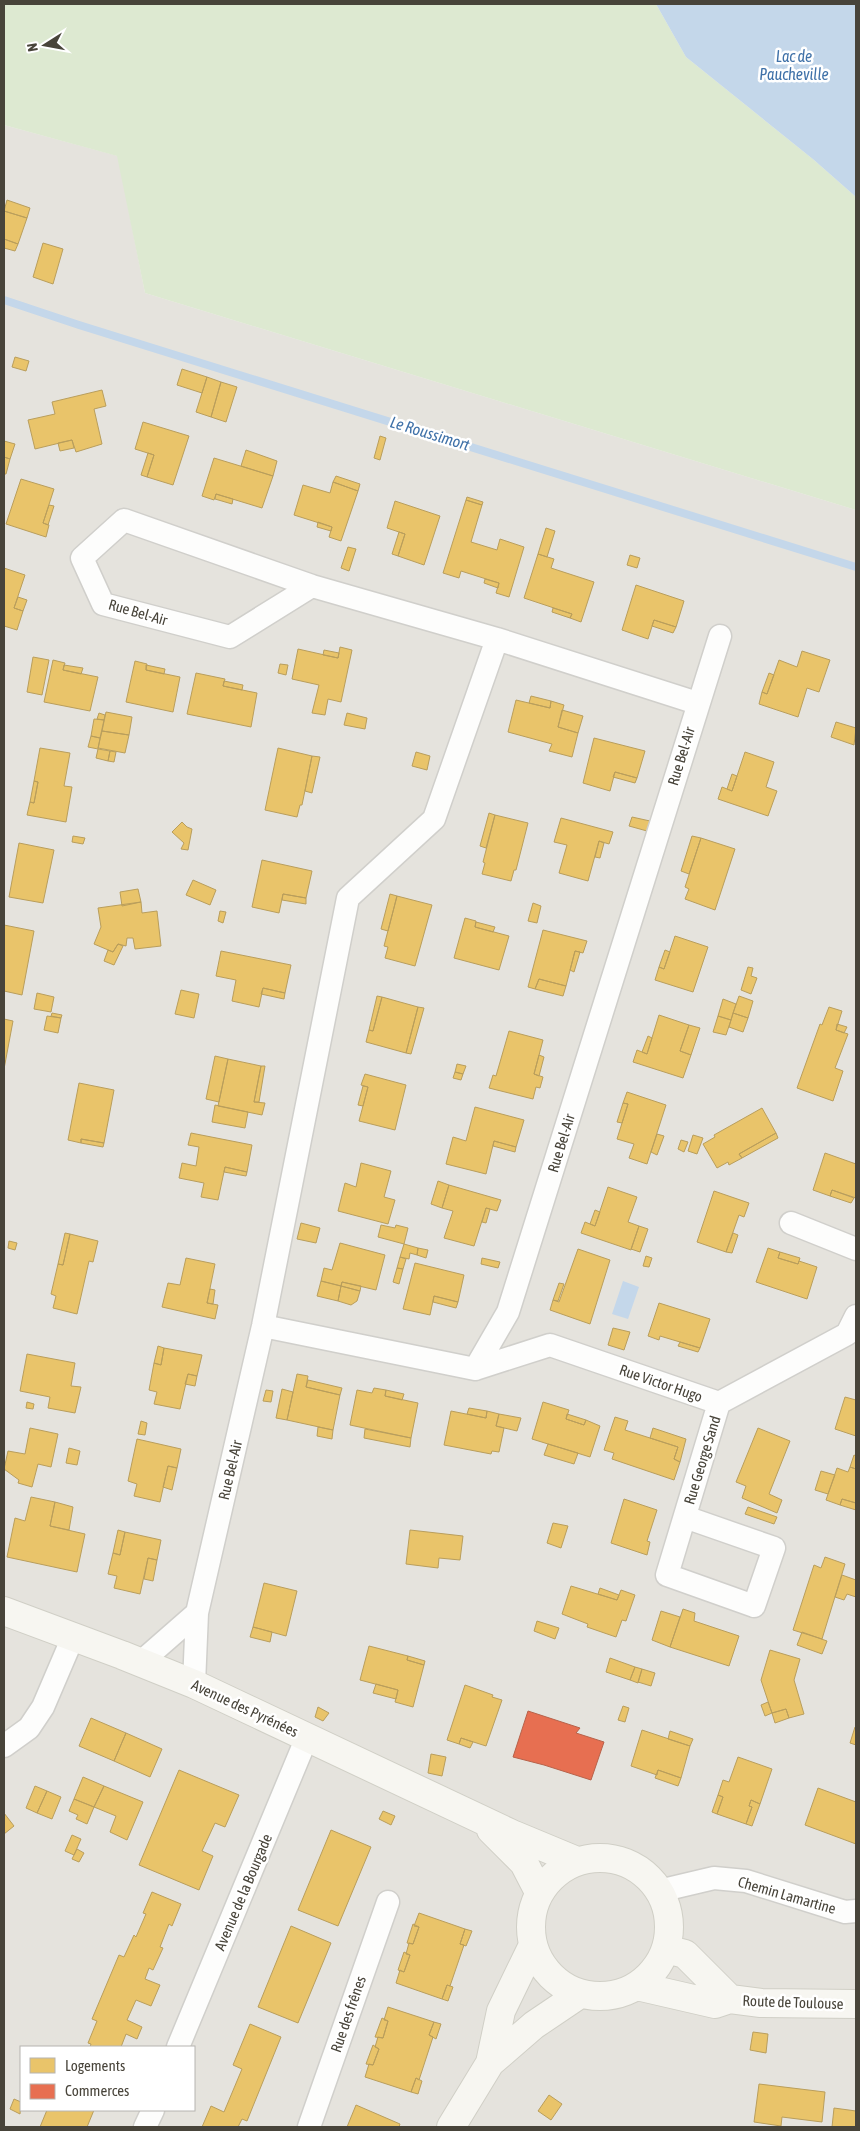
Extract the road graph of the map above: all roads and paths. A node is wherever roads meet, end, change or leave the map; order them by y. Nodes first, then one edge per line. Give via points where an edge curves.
1 (312, 586) junction
2 (720, 636) dead end
3 (497, 639) junction
4 (697, 704) junction
5 (791, 1223) dead end
6 (856, 1249) edge
7 (856, 1316) edge
8 (263, 1326) junction
9 (475, 1369) junction
10 (719, 1403) junction
11 (685, 1517) junction
12 (4, 1611) edge
13 (197, 1613) junction
14 (73, 1637) junction
15 (142, 1662) junction
16 (194, 1684) junction
17 (307, 1737) junction
18 (4, 1746) edge
19 (480, 1818) junction
20 (577, 1861) junction
21 (659, 1891) junction
22 (539, 1892) junction
23 (388, 1902) dead end
24 (856, 1911) edge
25 (532, 1945) junction
26 (666, 1948) junction
27 (637, 1986) junction
28 (580, 1994) junction
29 (730, 1999) junction
30 (856, 2004) edge
31 (178, 2046) edge
32 (490, 2063) junction
33 (152, 2111) edge
34 (145, 2127) edge
35 (308, 2127) edge
36 (451, 2127) edge

1 - 1 street, Rue Bel-Air via 124,520 82,558 103,604 230,637
1 - 3 street, Rue Bel-Air
2 - 4 street, Rue Bel-Air
3 - 4 street, Rue Bel-Air
3 - 8 street, Rue Bel-Air via 434,819 348,898
4 - 9 street, Rue Bel-Air via 508,1312
5 - 6 street
7 - 10 street, Rue Victor Hugo via 847,1334
8 - 9 street
8 - 13 street, Rue Bel-Air
9 - 10 street, Rue Victor Hugo via 550,1345
10 - 11 street, Rue George Sand
11 - 11 street, Rue George Sand via 774,1548 754,1606 667,1575
12 - 14 main road, Avenue des Pyrénées
13 - 15 street
13 - 16 street, Rue Bel-Air
14 - 15 main road, Avenue des Pyrénées
14 - 18 street via 43,1707 29,1728
15 - 16 main road, Avenue des Pyrénées
16 - 17 main road, Avenue des Pyrénées
17 - 19 main road, Avenue des Pyrénées
17 - 31 street, Avenue de la Bourgade
19 - 20 main road, Avenue des Pyrénées
19 - 22 main road, Avenue des Pyrénées via 524,1864
20 - 21 main road via 610,1858 633,1866
20 - 22 main road via 556,1873
21 - 24 street, Chemin Lamartine via 714,1878 746,1880 845,1912
21 - 26 main road via 668,1912
22 - 25 main road via 531,1915
23 - 35 street, Rue des frênes
25 - 28 main road via 543,1967 560,1984
25 - 32 main road via 501,2011
26 - 27 main road via 654,1970
26 - 29 main road via 685,1954
27 - 28 main road via 604,1996
27 - 29 main road, Route de Toulouse via 715,2004
28 - 32 main road via 534,2026
29 - 30 main road, Route de Toulouse via 761,2003
32 - 36 main road
33 - 34 street

